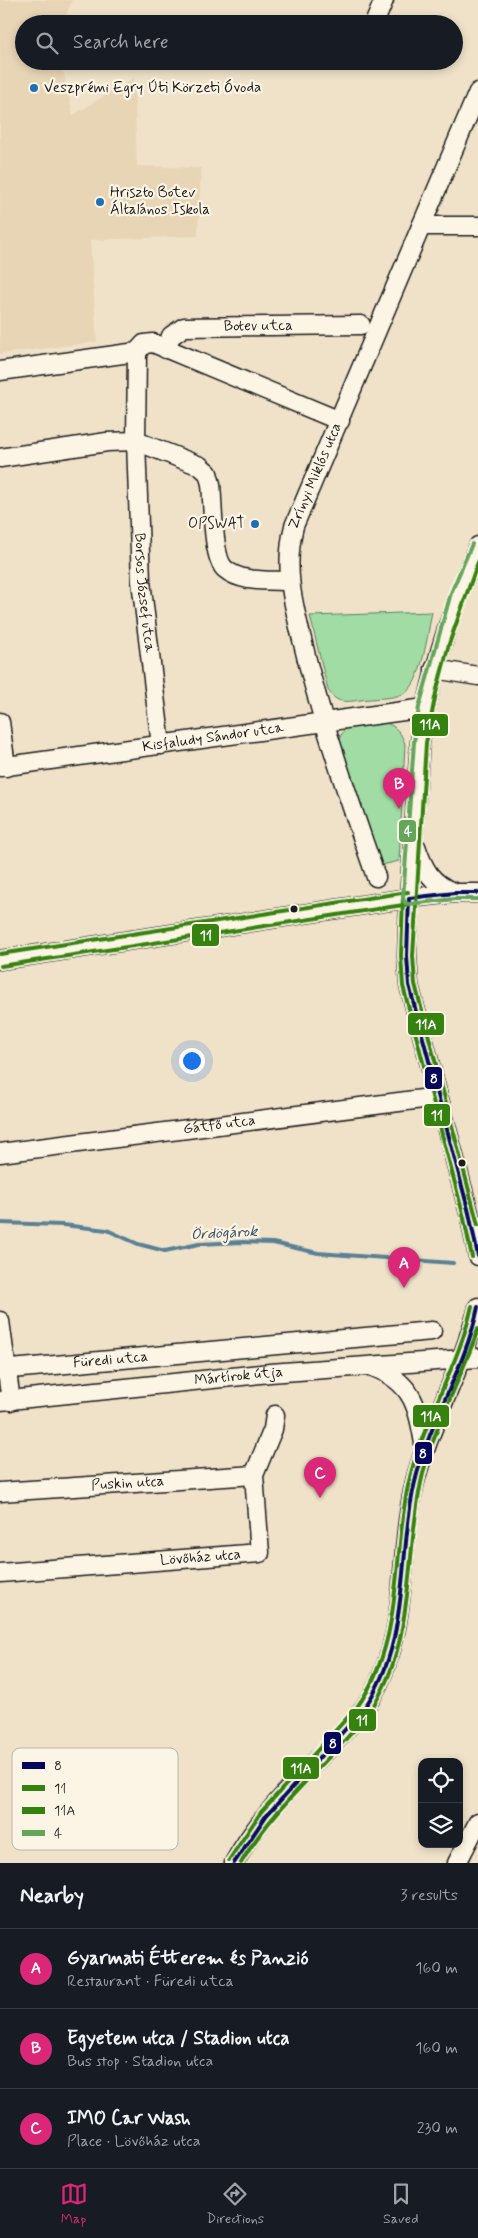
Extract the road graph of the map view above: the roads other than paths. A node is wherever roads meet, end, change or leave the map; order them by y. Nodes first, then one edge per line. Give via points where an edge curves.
1 (384, 0) edge
2 (378, 15) edge
3 (478, 92) edge
4 (421, 226) junction
5 (478, 226) edge
6 (361, 325) dead end
7 (166, 349) junction
8 (137, 352) junction
9 (0, 370) edge
10 (340, 421) junction
11 (136, 441) junction
12 (0, 458) edge
13 (478, 546) edge
14 (289, 581) junction
15 (434, 669) junction
16 (478, 676) edge
17 (425, 708) junction
18 (0, 722) edge
19 (323, 722) junction
20 (162, 745) junction
21 (3, 767) edge
22 (414, 838) junction
23 (376, 877) dead end
24 (478, 892) edge
25 (454, 893) junction
26 (409, 898) junction
27 (0, 960) edge
28 (438, 1097) junction
29 (0, 1153) edge
30 (473, 1213) edge
31 (477, 1250) edge
32 (478, 1256) edge
33 (478, 1307) edge
34 (0, 1321) edge
35 (432, 1332) dead end
36 (470, 1359) edge
37 (372, 1366) junction
38 (3, 1370) edge
39 (5, 1401) edge
40 (275, 1415) dead end
41 (425, 1449) junction
42 (254, 1475) junction
43 (0, 1492) edge
44 (0, 1573) edge
45 (478, 1822) edge
46 (234, 1863) edge
47 (457, 1863) edge

1 - 2 street
3 - 4 street, Zrínyi Miklós utca
4 - 5 street
4 - 10 street, Zrínyi Miklós utca
6 - 7 street, Botev utca via 184,328 171,336
7 - 8 street via 153,343 144,344
7 - 10 street
8 - 9 street
8 - 11 street, Borsos József utca
10 - 14 street, Zrínyi Miklós utca via 294,526
11 - 12 street via 107,442
11 - 14 street via 200,466 208,473 218,557 225,569 242,577
11 - 20 street, Borsos József utca via 141,581
13 - 15 street via 457,595
14 - 19 street, Zrínyi Miklós utca
15 - 16 street
15 - 17 street
17 - 19 street, Kisfaludy Sándor utca
17 - 22 street
18 - 21 street
19 - 20 street, Kisfaludy Sándor utca
19 - 23 street, Zrínyi Miklós utca
20 - 21 street, Kisfaludy Sándor utca
22 - 25 street via 427,873 434,882
22 - 26 street
24 - 25 street
25 - 26 street
26 - 27 street
26 - 28 street via 409,985
28 - 29 street, Gátfő utca
28 - 30 street
30 - 31 street
31 - 32 street
33 - 36 street
34 - 38 street
35 - 38 street, Füredi utca
36 - 37 street, Mártírok útja
36 - 41 street
37 - 39 street, Mártírok útja via 270,1373
37 - 41 street via 391,1374 406,1389 414,1402
38 - 39 street
40 - 42 street, Lövőház utca via 273,1429
41 - 46 street via 409,1505 393,1651 382,1679 353,1722 264,1817
42 - 43 street, Puskin utca
42 - 44 street, Lövőház utca via 260,1553
45 - 47 street

